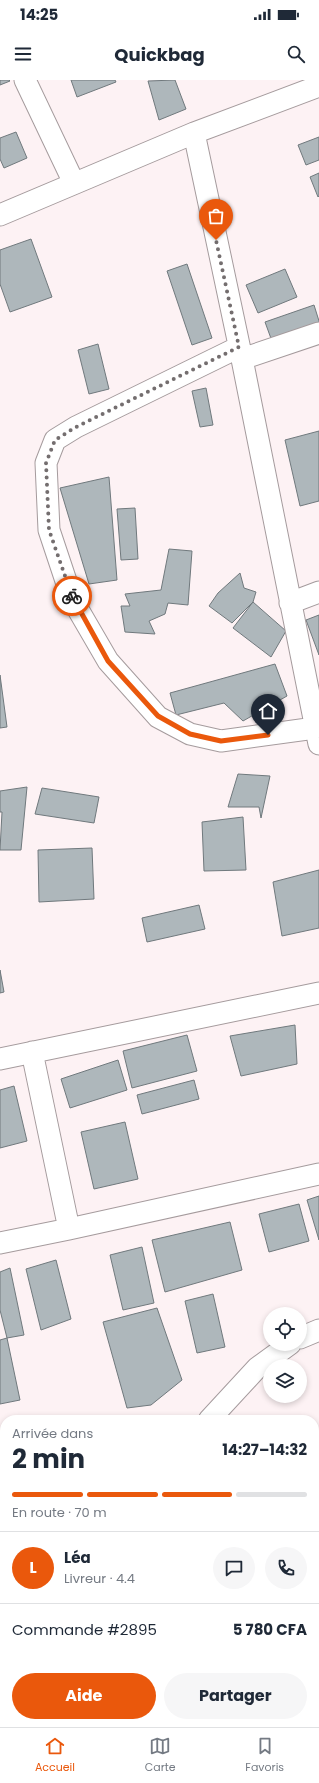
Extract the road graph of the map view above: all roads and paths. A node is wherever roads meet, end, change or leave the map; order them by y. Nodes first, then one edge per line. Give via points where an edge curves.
1 (25, 80) edge
2 (319, 86) edge
3 (194, 133) junction
4 (74, 183) junction
5 (0, 215) edge
6 (319, 333) edge
7 (240, 353) junction
8 (319, 592) edge
9 (290, 603) junction
10 (317, 736) edge
11 (319, 993) edge
12 (32, 1052) junction
13 (0, 1060) edge
14 (319, 1174) edge
15 (69, 1229) junction
16 (0, 1243) edge
17 (319, 1330) edge
18 (307, 1335) edge
19 (281, 1351) edge
20 (214, 1415) edge

1 - 4 street
2 - 3 street
3 - 4 street
3 - 7 street
4 - 5 street
6 - 7 street
7 - 9 street
7 - 10 street via 76,427 55,440 46,463 49,530 72,599 108,661 158,716 190,734 221,741
8 - 9 street
9 - 10 street
11 - 12 street
12 - 13 street
12 - 15 street
14 - 15 street
15 - 16 street
17 - 18 street
19 - 20 street via 258,1368

